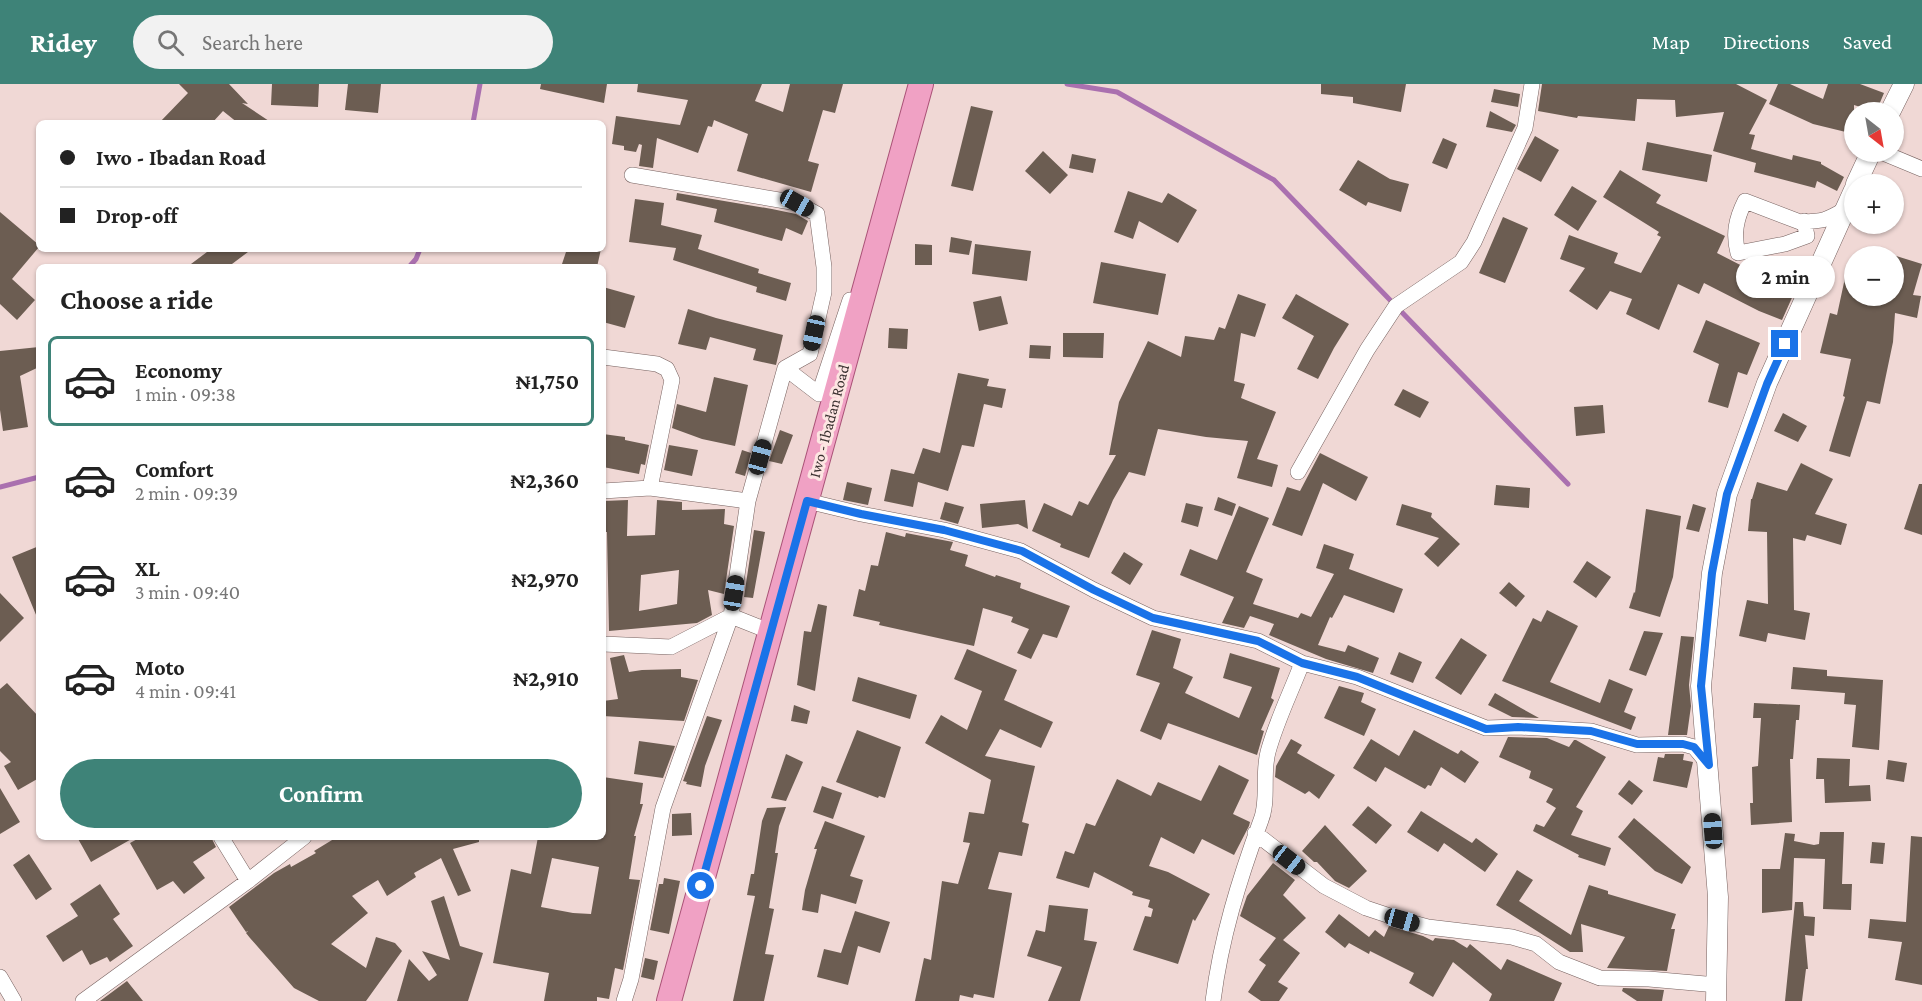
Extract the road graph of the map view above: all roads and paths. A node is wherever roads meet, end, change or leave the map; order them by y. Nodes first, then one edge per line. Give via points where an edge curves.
1 (1532, 84) edge
2 (1904, 84) edge
3 (919, 91) edge
4 (1895, 102) edge
5 (1904, 162) edge
6 (1922, 169) edge
7 (632, 175) dead end
8 (1844, 210) edge
9 (1844, 213) edge
10 (1804, 221) junction
11 (606, 357) edge
12 (785, 368) junction
13 (1298, 472) dead end
14 (650, 488) junction
15 (606, 491) edge
16 (748, 501) junction
17 (807, 501) junction
18 (731, 616) junction
19 (771, 632) junction
20 (606, 644) edge
21 (1302, 663) junction
22 (1709, 765) junction
23 (1255, 833) junction
24 (223, 840) edge
25 (300, 840) edge
26 (248, 881) junction
27 (0, 977) edge
28 (1716, 993) edge
29 (14, 1001) edge
30 (83, 1001) edge
31 (624, 1001) edge
32 (669, 1001) edge
33 (1213, 1001) edge

1 - 13 street via 1525,128 1474,242 1461,262 1396,306
2 - 4 street
3 - 12 street via 819,394
3 - 17 main road, Iwo - Ibadan Road
5 - 6 street
7 - 12 street via 797,203 817,214 824,291 810,354
8 - 10 street via 1826,220
9 - 22 street via 1767,384 1727,494 1712,573 1701,686
10 - 10 street via 1807,236 1738,253 1736,224 1745,201
11 - 14 street via 657,364 667,369 672,380
12 - 16 street
14 - 15 street
14 - 16 street
16 - 18 street
17 - 19 main road, Iwo - Ibadan Road
17 - 21 street via 1022,551 1153,618 1258,641
18 - 19 street
18 - 20 street via 671,646
18 - 31 street via 663,808
19 - 32 main road, Iwo - Ibadan Road
21 - 22 street via 1357,677 1486,729 1591,731 1637,744 1683,744 1694,747
21 - 23 street via 1268,753 1262,818
22 - 28 street via 1718,897
23 - 28 street via 1324,886 1366,908 1428,927 1512,937 1536,944 1559,962 1600,978 1649,979
23 - 33 street via 1221,948
24 - 26 street
25 - 26 street
26 - 30 street
27 - 29 street

